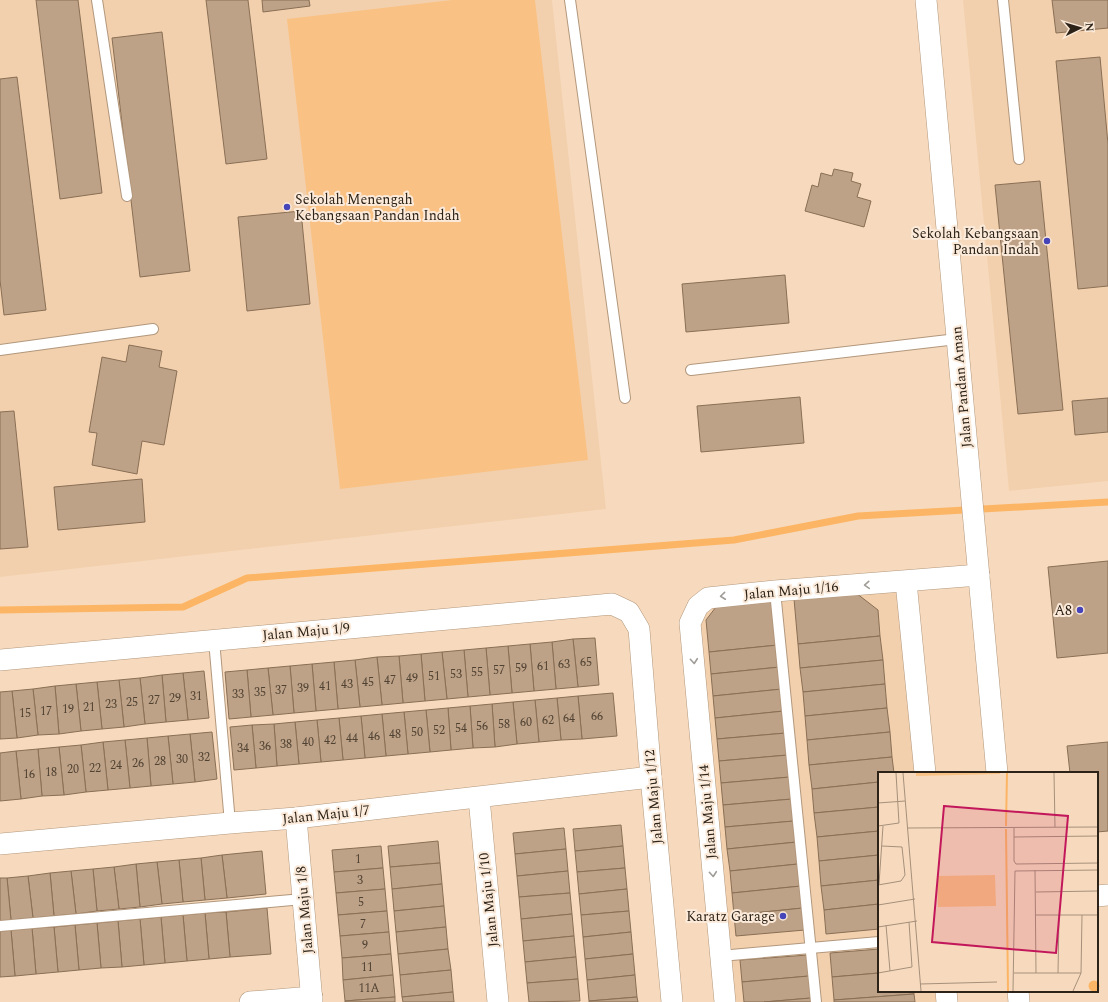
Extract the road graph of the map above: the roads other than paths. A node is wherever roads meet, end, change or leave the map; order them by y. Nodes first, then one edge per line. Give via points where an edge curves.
1 (97, 0) edge
2 (570, 0) edge
3 (926, 0) edge
4 (1003, 0) edge
5 (1019, 160) dead end
6 (127, 196) dead end
7 (153, 329) dead end
8 (957, 339) junction
9 (0, 350) edge
10 (691, 370) dead end
11 (625, 398) dead end
12 (979, 576) junction
13 (906, 582) junction
14 (775, 591) junction
15 (612, 604) joint
16 (690, 622) joint
17 (214, 640) junction
18 (0, 660) edge
19 (925, 772) edge
20 (997, 772) edge
21 (651, 777) junction
22 (478, 798) junction
23 (296, 818) junction
24 (230, 823) junction
25 (0, 844) edge
26 (1108, 895) edge
27 (1098, 896) edge
28 (303, 899) junction
29 (0, 926) edge
30 (878, 942) edge
31 (810, 948) junction
32 (720, 956) junction
33 (946, 992) edge
34 (1018, 992) edge
35 (312, 1000) edge
36 (250, 1002) edge
37 (498, 1002) edge
38 (672, 1002) edge
39 (725, 1002) edge
40 (816, 1002) edge
41 (947, 1002) edge
42 (1019, 1002) edge

1 - 6 lane
2 - 11 lane
3 - 8 street, Jalan Pandan Aman
4 - 5 lane
7 - 9 lane
8 - 10 lane
8 - 12 street, Jalan Pandan Aman
12 - 13 street, Jalan Maju 1/16
12 - 20 street, Jalan Pandan Aman
13 -> 14 street, Jalan Maju 1/16
13 - 19 street
14 -> 16 street, Jalan Maju 1/16 via 708,598 698,606
14 - 31 lane
15 - 17 street, Jalan Maju 1/9
15 - 21 street, Jalan Maju 1/12 via 629,612 639,629
16 -> 32 street, Jalan Maju 1/14
17 - 18 street, Jalan Maju 1/9
17 - 24 lane
21 - 22 street, Jalan Maju 1/7
21 - 38 street, Jalan Maju 1/12
22 - 23 street, Jalan Maju 1/7
22 - 37 street, Jalan Maju 1/10
23 - 24 street, Jalan Maju 1/7
23 - 28 street, Jalan Maju 1/8
24 - 25 street, Jalan Maju 1/7
26 - 27 street
28 - 29 lane
28 - 35 street, Jalan Maju 1/8
30 - 31 lane
31 - 32 lane
31 - 40 lane
32 - 39 street, Jalan Maju 1/14
33 - 41 street
34 - 42 street
35 - 36 street

